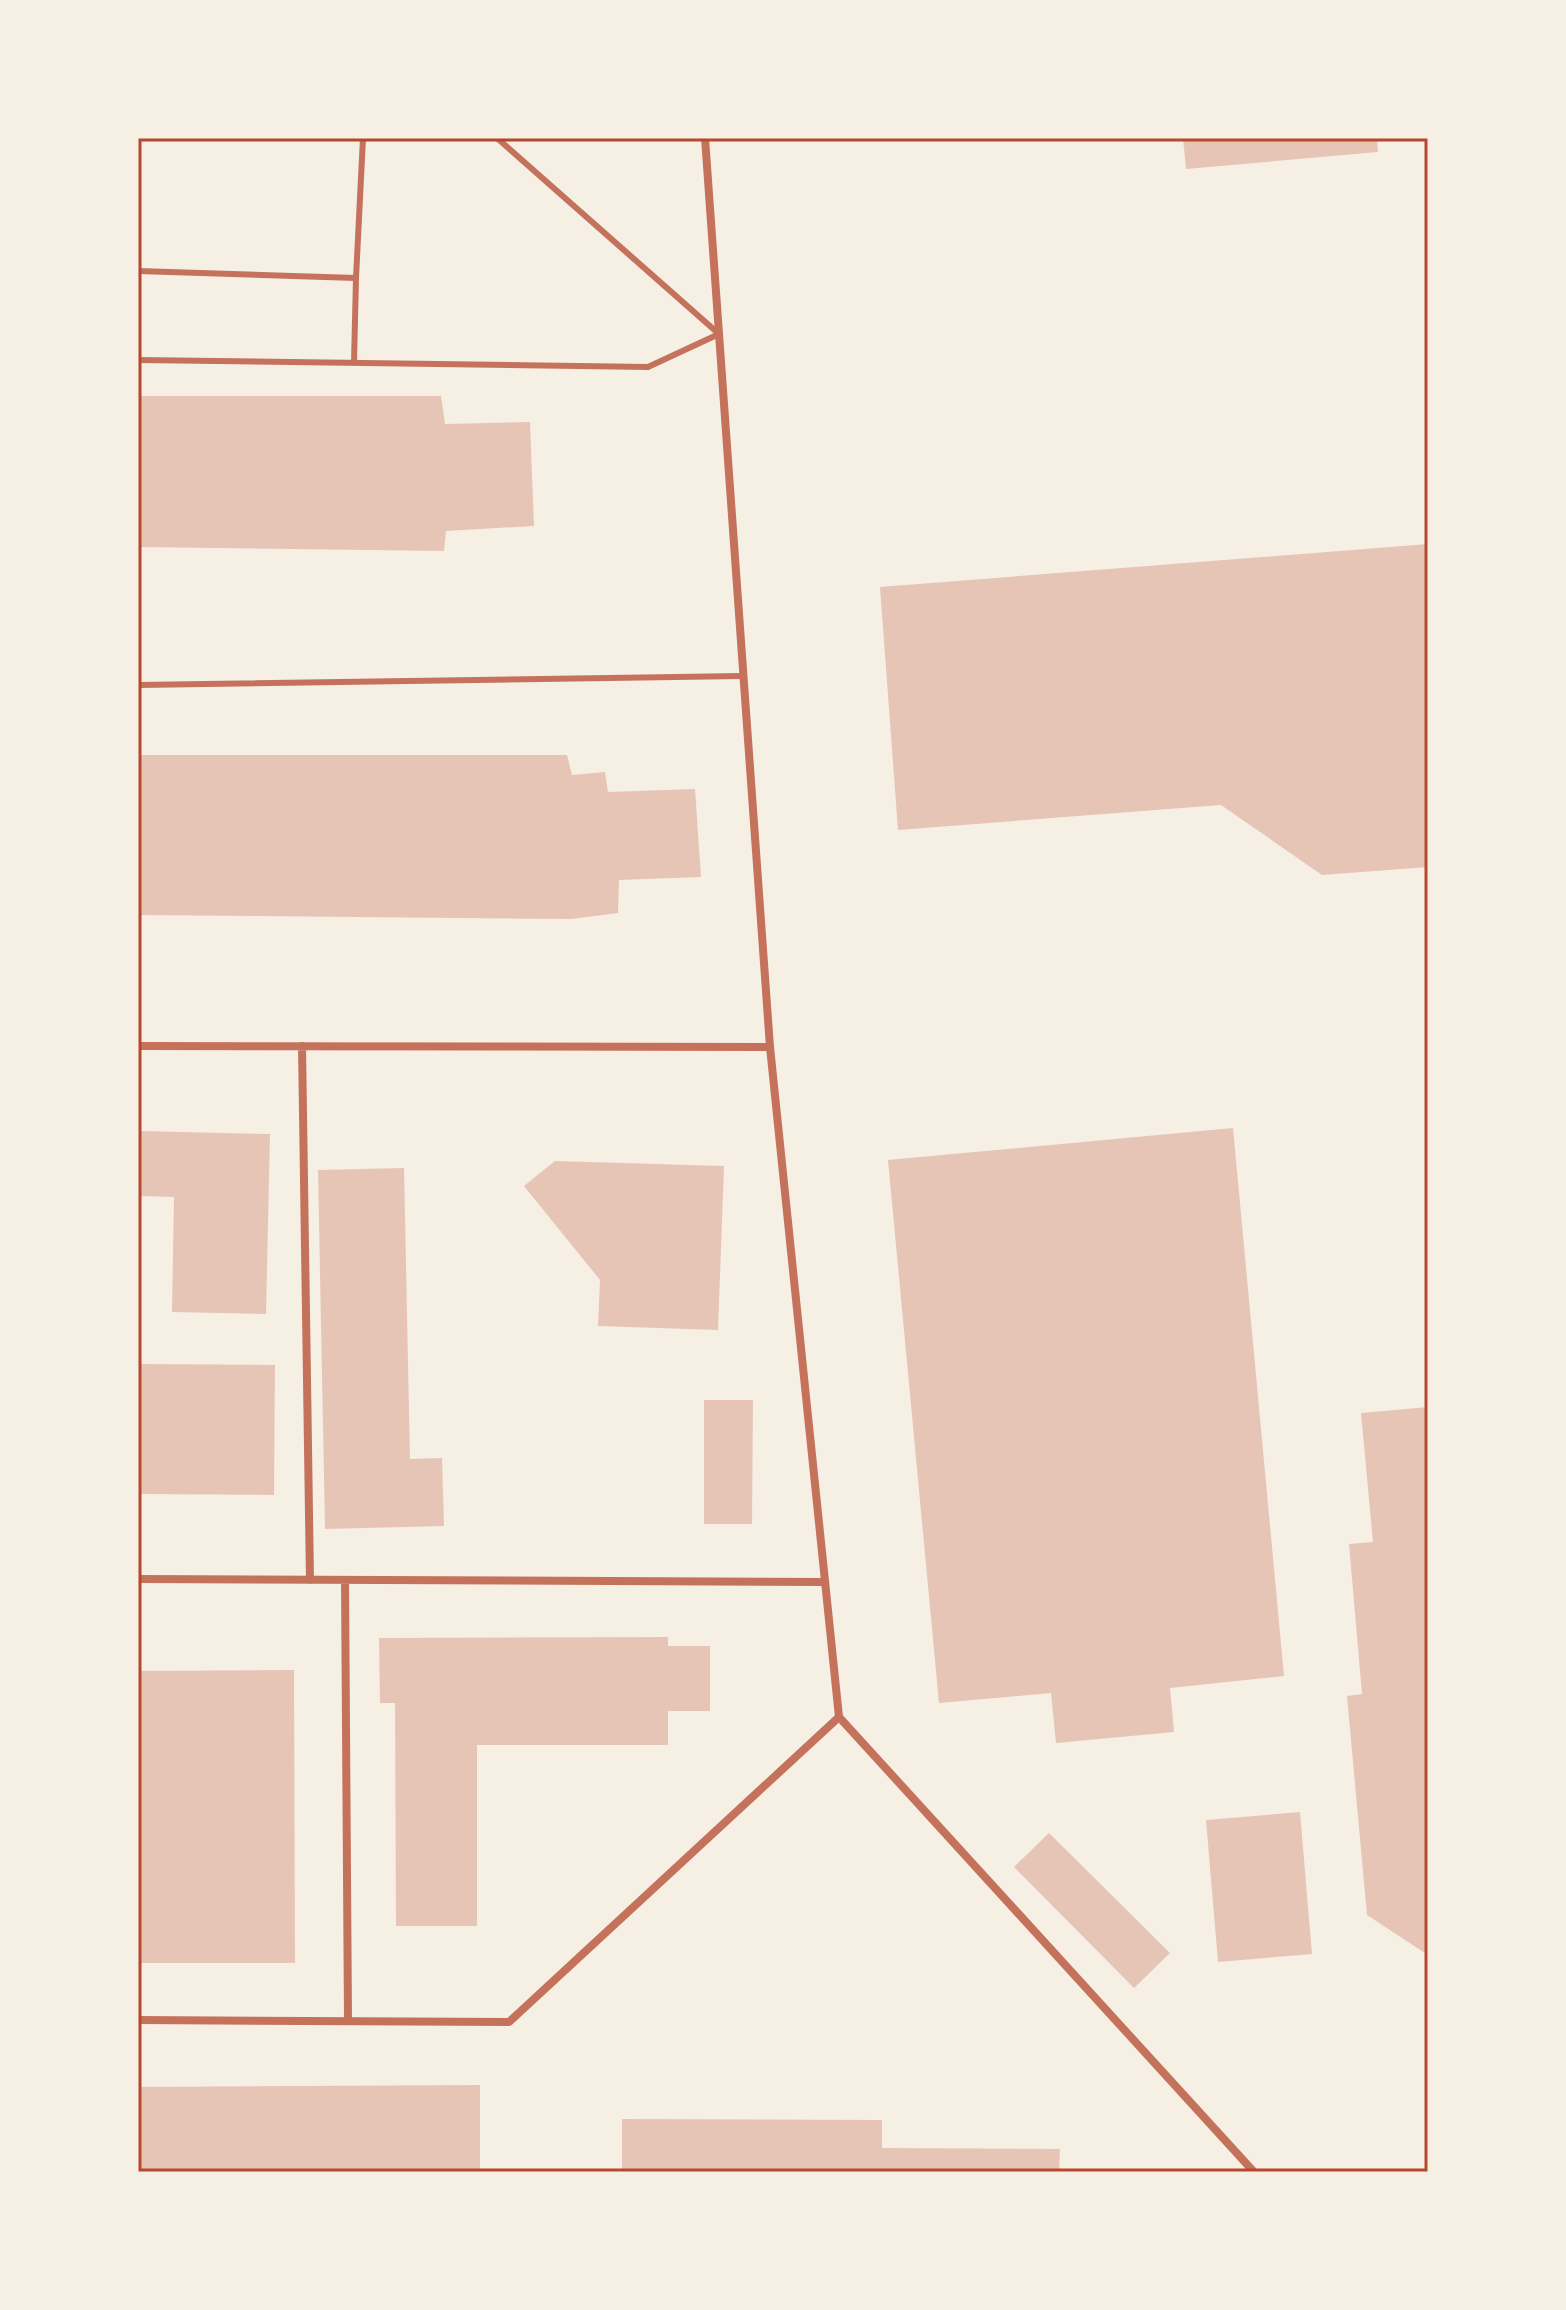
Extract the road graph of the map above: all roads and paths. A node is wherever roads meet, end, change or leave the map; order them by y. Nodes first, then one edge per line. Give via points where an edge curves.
1 (363, 138) edge
2 (497, 138) edge
3 (705, 138) edge
4 (138, 271) edge
5 (356, 278) junction
6 (719, 334) junction
7 (138, 360) edge
8 (354, 363) junction
9 (742, 676) junction
10 (138, 685) edge
11 (138, 1046) edge
12 (302, 1046) junction
13 (770, 1047) junction
14 (138, 1579) edge
15 (310, 1580) junction
16 (345, 1580) junction
17 (825, 1582) junction
18 (839, 1717) junction
19 (138, 2020) edge
20 (348, 2021) junction
21 (1254, 2172) edge

1 - 5 lane
2 - 6 lane
3 - 6 street
4 - 5 lane
5 - 8 lane
6 - 8 lane via 648,367
6 - 9 street
7 - 8 lane
9 - 10 lane
9 - 13 street
11 - 12 street
12 - 13 street
12 - 15 street
13 - 17 street
14 - 15 street
15 - 16 street
16 - 17 street
16 - 20 street
17 - 18 street
18 - 20 street via 509,2022
18 - 21 street
19 - 20 street

